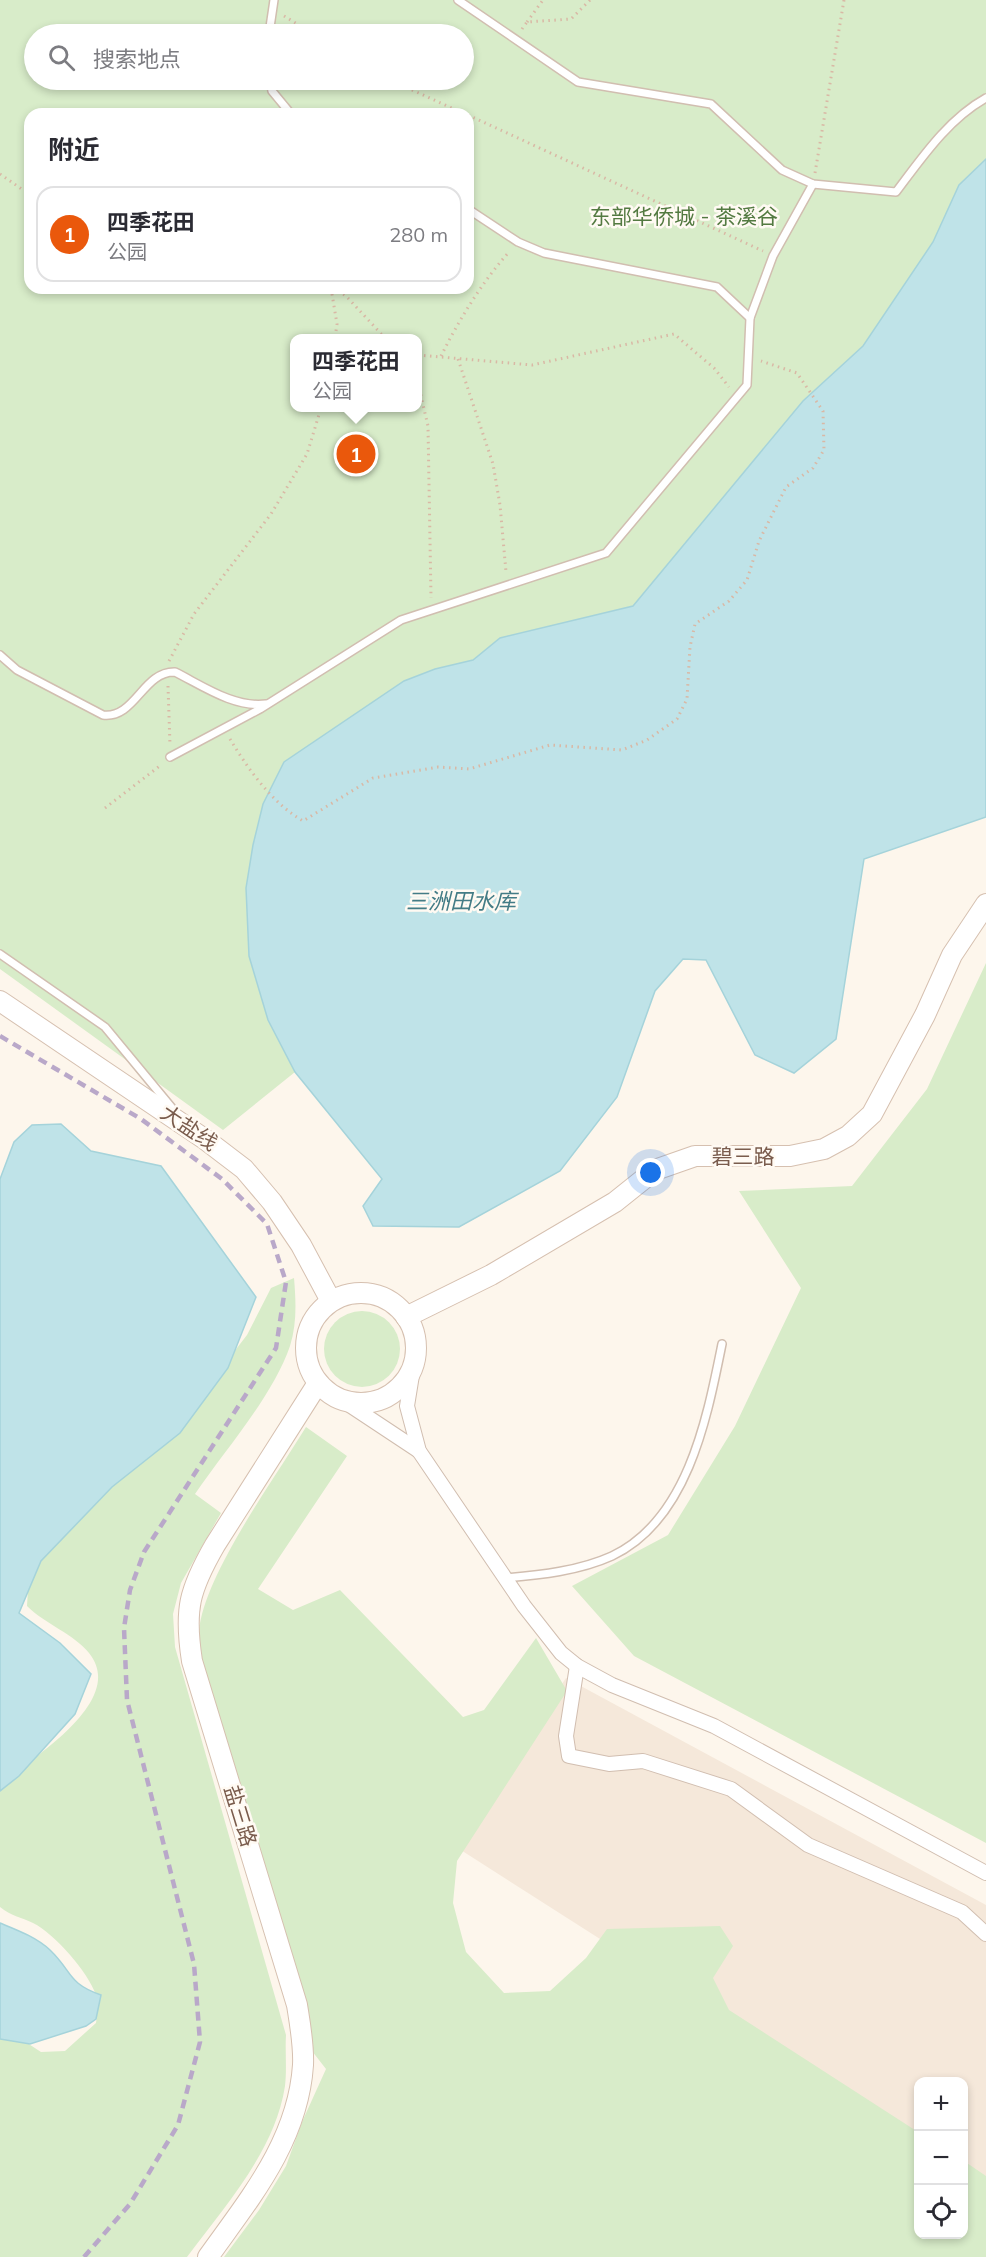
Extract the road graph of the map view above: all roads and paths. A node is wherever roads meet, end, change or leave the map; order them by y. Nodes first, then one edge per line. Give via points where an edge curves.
1 (274, 0) edge
2 (458, 0) edge
3 (543, 0) edge
4 (590, 0) edge
5 (844, 0) edge
6 (273, 9) junction
7 (527, 22) junction
8 (271, 24) edge
9 (298, 24) edge
10 (515, 39) junction
11 (272, 90) edge
12 (412, 90) edge
13 (986, 98) edge
14 (286, 108) edge
15 (452, 108) edge
16 (474, 118) edge
17 (0, 174) edge
18 (813, 184) junction
19 (24, 190) edge
20 (474, 213) edge
21 (519, 242) junction
22 (773, 256) junction
23 (333, 294) edge
24 (342, 294) edge
25 (750, 318) junction
26 (336, 334) edge
27 (380, 334) edge
28 (422, 355) edge
29 (441, 357) junction
30 (748, 357) junction
31 (458, 359) junction
32 (422, 393) edge
33 (736, 397) junction
34 (320, 412) edge
35 (507, 585) junction
36 (432, 610) junction
37 (0, 655) edge
38 (167, 672) junction
39 (269, 703) junction
40 (224, 729) junction
41 (170, 757) junction
42 (105, 808) dead end
43 (986, 904) edge
44 (0, 954) edge
45 (0, 1001) edge
46 (187, 1127) junction
47 (331, 1301) junction
48 (406, 1317) junction
49 (722, 1344) dead end
50 (413, 1370) junction
51 (318, 1383) junction
52 (342, 1400) junction
53 (419, 1451) junction
54 (505, 1578) junction
55 (577, 1666) junction
56 (986, 1873) edge
57 (986, 1934) edge
58 (208, 2257) edge

1 - 6 lane
2 - 10 lane
3 - 7 path
4 - 7 path via 571,19
5 - 18 path
6 - 8 lane
6 - 9 path
7 - 10 path
10 - 18 lane via 578,82 711,104 782,170
11 - 14 lane
12 - 15 path
13 - 18 lane via 969,107 896,192
16 - 22 path
17 - 19 path
18 - 22 lane
20 - 21 lane
21 - 25 lane via 544,253 717,286
21 - 29 path via 495,268
22 - 25 lane
23 - 26 path
24 - 27 path
25 - 30 lane
28 - 29 path
29 - 31 path
30 - 33 lane via 747,385
30 - 40 path via 796,373 824,411 824,450 813,468 786,487 759,541 747,580 729,601 695,624 687,699 677,719 647,740 622,750 550,746 469,770 438,766 373,778 303,821 287,812 245,764
31 - 33 path via 532,365 674,334 714,368
31 - 35 path via 493,464
32 - 36 path via 428,426
33 - 35 lane via 606,553
34 - 38 path via 308,454 271,514 194,615
35 - 36 lane
36 - 39 lane via 401,620
37 - 38 lane via 17,670 62,695 111,716 120,713 152,680
38 - 39 lane via 175,672 236,700 255,705
38 - 41 path
39 - 40 lane
40 - 41 lane
41 - 42 path
43 - 48 main road, 碧三路 via 952,955 872,1114 848,1136 824,1149 790,1156 695,1156 655,1170 605,1208 492,1275
44 - 46 lane via 105,1027
45 - 46 main road, 大盐线
46 - 47 main road, 大盐线 via 227,1154 258,1184 300,1245
47 - 48 main road via 358,1293 372,1294 385,1299
47 - 51 main road via 308,1333 307,1359
48 - 50 main road via 416,1342
49 - 54 lane via 700,1439 677,1491 657,1518 636,1540 592,1564
50 - 52 main road via 385,1399 371,1403
50 - 53 street via 407,1406
51 - 52 main road
51 - 58 main road, 盐三路 via 210,1555 189,1603 187,1626 192,1661 297,2005 303,2062 294,2116 281,2146 265,2178
52 - 53 street
53 - 54 street
54 - 55 street via 544,1634
55 - 56 street via 714,1726
55 - 57 street via 566,1736 569,1756 609,1764 643,1761 731,1788 808,1845 962,1912

